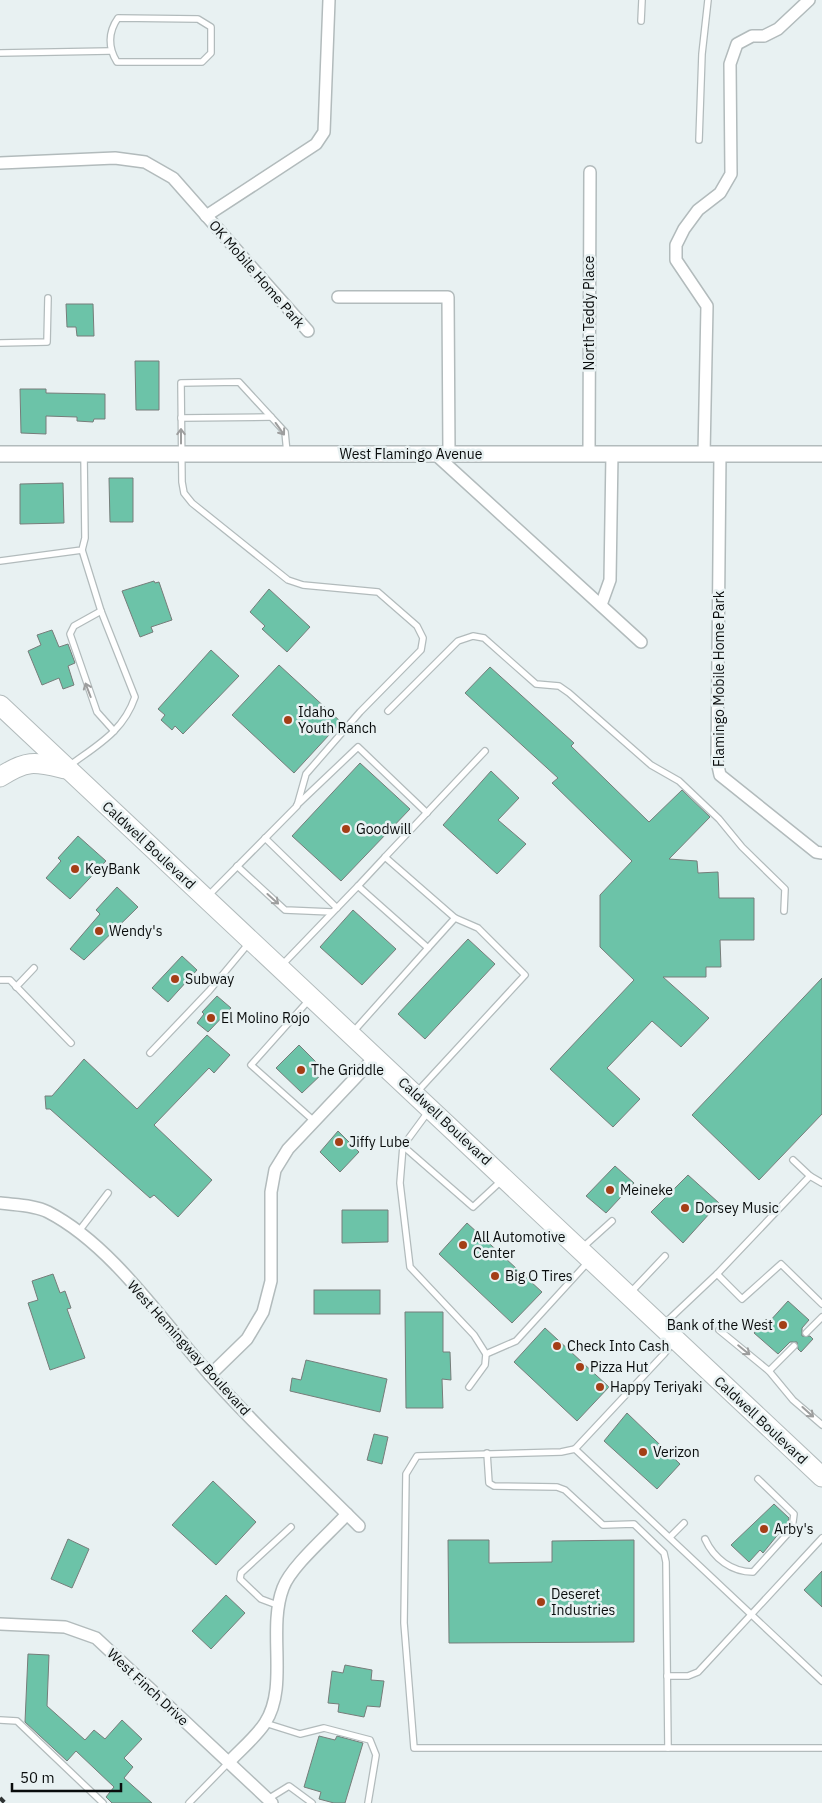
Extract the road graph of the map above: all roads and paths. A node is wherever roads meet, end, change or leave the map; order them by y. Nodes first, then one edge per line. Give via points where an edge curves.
1 (329, 0) edge
2 (642, 0) edge
3 (708, 0) edge
4 (809, 0) edge
5 (641, 21) dead end
6 (110, 51) junction
7 (0, 53) edge
8 (699, 140) dead end
9 (0, 163) edge
10 (590, 172) dead end
11 (206, 216) junction
12 (338, 297) dead end
13 (48, 298) dead end
14 (308, 332) dead end
15 (0, 343) edge
16 (270, 417) junction
17 (182, 418) junction
18 (0, 454) edge
19 (84, 454) junction
20 (181, 454) junction
21 (287, 454) junction
22 (442, 454) junction
23 (589, 454) junction
24 (612, 454) junction
25 (712, 454) junction
26 (822, 454) edge
27 (82, 550) junction
28 (0, 562) edge
29 (601, 605) junction
30 (101, 611) junction
31 (641, 642) dead end
32 (0, 705) edge
33 (388, 711) dead end
34 (114, 731) junction
35 (485, 751) dead end
36 (66, 769) junction
37 (0, 778) edge
38 (297, 806) junction
39 (427, 813) junction
40 (264, 838) junction
41 (822, 852) edge
42 (385, 856) junction
43 (237, 866) junction
44 (358, 886) junction
45 (206, 898) junction
46 (335, 910) junction
47 (784, 911) dead end
48 (455, 918) junction
49 (252, 940) junction
50 (428, 948) junction
51 (280, 966) junction
52 (34, 968) dead end
53 (0, 980) edge
54 (16, 987) junction
55 (312, 996) junction
56 (351, 1033) junction
57 (71, 1043) dead end
58 (150, 1052) dead end
59 (376, 1056) junction
60 (416, 1094) junction
61 (431, 1108) junction
62 (314, 1121) junction
63 (403, 1146) junction
64 (794, 1160) dead end
65 (810, 1176) junction
66 (505, 1178) junction
67 (822, 1183) edge
68 (108, 1193) dead end
69 (0, 1203) edge
70 (612, 1221) dead end
71 (79, 1231) junction
72 (586, 1254) junction
73 (666, 1256) dead end
74 (717, 1274) junction
75 (628, 1294) junction
76 (822, 1304) edge
77 (822, 1317) edge
78 (719, 1330) dead end
79 (669, 1333) junction
80 (806, 1333) dead end
81 (794, 1346) dead end
82 (486, 1354) junction
83 (769, 1371) junction
84 (210, 1375) junction
85 (469, 1387) dead end
86 (822, 1425) edge
87 (575, 1448) junction
88 (487, 1453) junction
89 (822, 1477) edge
90 (758, 1479) dead end
91 (347, 1514) junction
92 (684, 1523) dead end
93 (359, 1526) dead end
94 (291, 1527) dead end
95 (670, 1537) junction
96 (822, 1538) edge
97 (706, 1539) dead end
98 (277, 1605) junction
99 (752, 1614) junction
100 (0, 1624) edge
101 (667, 1676) junction
102 (822, 1681) edge
103 (0, 1720) edge
104 (265, 1723) junction
105 (668, 1748) junction
106 (822, 1748) edge
107 (228, 1762) junction
108 (270, 1801) edge
109 (103, 1803) edge
110 (188, 1803) edge
111 (312, 1803) edge
112 (368, 1803) edge

1 - 11 street, OK Mobile Home Park via 324,132 316,144
2 - 5 lane
3 - 8 lane via 702,54
4 - 25 street via 778,29 737,44 730,64 730,174 720,193 698,210 676,245 676,260 706,306
6 - 6 lane via 117,62 202,62 210,53 211,27 198,19 118,18 112,26
6 - 7 lane
9 - 11 street, OK Mobile Home Park via 115,158 145,162 173,178
10 - 23 street, North Teddy Place
11 - 14 street, OK Mobile Home Park
12 - 22 street via 448,296
13 - 15 lane via 47,342
16 - 17 lane
16 - 17 lane via 239,382 182,383
16 -> 21 lane via 285,432
20 -> 17 lane
18 - 19 street, West Flamingo Avenue
19 - 20 street, West Flamingo Avenue
19 - 27 lane via 85,538
20 - 21 street, West Flamingo Avenue
20 - 38 lane via 184,493 192,503 278,573 303,585 378,592 417,626 423,638 421,650 360,712 306,774
21 - 22 street, West Flamingo Avenue
22 - 23 street, West Flamingo Avenue
22 - 29 street
23 - 24 street, West Flamingo Avenue
24 - 25 street, West Flamingo Avenue
24 - 29 street via 610,580
25 - 26 street, West Flamingo Avenue
25 - 41 street, Flamingo Mobile Home Park via 717,761 720,775 816,852
27 - 28 lane
27 - 30 lane
29 - 31 street
30 - 34 lane via 135,697 130,710
34 -> 30 lane via 97,712 70,634 74,626
32 - 36 main road, Caldwell Boulevard
33 - 47 lane via 458,641 473,636 484,638 536,684 559,686 651,765 679,781 785,888
34 - 36 lane via 104,743
35 - 39 lane
36 - 37 main road via 33,762
36 - 45 main road, Caldwell Boulevard
38 - 39 lane via 358,747
38 - 40 lane
39 - 42 lane
40 - 43 lane
40 - 46 lane
42 - 44 lane
42 - 48 lane
43 - 45 lane
43 -> 46 lane via 286,910
44 - 46 lane
44 - 50 lane
45 - 49 main road, Caldwell Boulevard
46 - 51 lane
48 - 50 lane
48 - 60 lane via 478,928 525,975
49 - 51 main road, Caldwell Boulevard
49 - 58 lane via 209,991
50 - 56 lane
51 - 55 main road, Caldwell Boulevard
52 - 54 lane
53 - 54 lane via 10,980
54 - 57 lane
55 - 56 main road, Caldwell Boulevard
55 - 62 lane via 251,1065
56 - 59 main road, Caldwell Boulevard
59 - 60 main road, Caldwell Boulevard
59 - 62 street
60 - 61 main road, Caldwell Boulevard
61 - 63 lane
61 - 66 main road, Caldwell Boulevard
62 - 84 street via 288,1149 275,1170 271,1192 271,1281 263,1312 247,1339
63 - 66 lane via 474,1207
63 - 82 lane via 400,1183 410,1267 474,1336
64 - 65 lane
65 - 67 lane
65 - 74 lane
66 - 72 main road, Caldwell Boulevard
68 - 71 lane
69 - 71 street, West Hemingway Boulevard via 46,1211
70 - 72 lane
71 - 84 street, West Hemingway Boulevard via 104,1252
72 - 75 main road, Caldwell Boulevard
72 - 82 lane via 516,1340
73 - 75 lane
74 - 76 lane via 742,1299 781,1264
74 - 79 lane
75 - 79 main road, Caldwell Boulevard
77 - 80 lane
78 -> 83 lane
79 - 87 lane via 664,1354
79 - 89 main road, Caldwell Boulevard
81 - 83 lane
82 - 85 lane via 485,1365
83 -> 86 lane via 793,1400
84 - 91 street, West Hemingway Boulevard
87 - 88 lane via 560,1452
87 - 95 lane
88 - 101 lane via 489,1484 565,1490 602,1525 634,1524 664,1553
88 - 105 lane via 417,1456 406,1474 404,1623 414,1748
90 - 97 lane via 794,1514 792,1529 753,1572 738,1572 711,1552
91 - 93 street, West Hemingway Boulevard
91 - 98 street via 296,1568
92 - 95 lane
94 - 98 lane via 241,1573 240,1579 261,1599
95 - 99 lane
96 - 99 lane
98 - 104 street via 276,1690
99 - 101 lane via 698,1672 688,1676
99 - 102 lane
100 - 107 street, West Finch Drive via 66,1627 96,1638
101 - 105 lane
103 - 109 lane via 17,1721
104 - 107 street
104 - 112 lane via 300,1734 324,1728 370,1740 376,1755
105 - 106 lane
107 - 108 street, West Finch Drive
107 - 110 lane
108 - 111 lane via 289,1786

